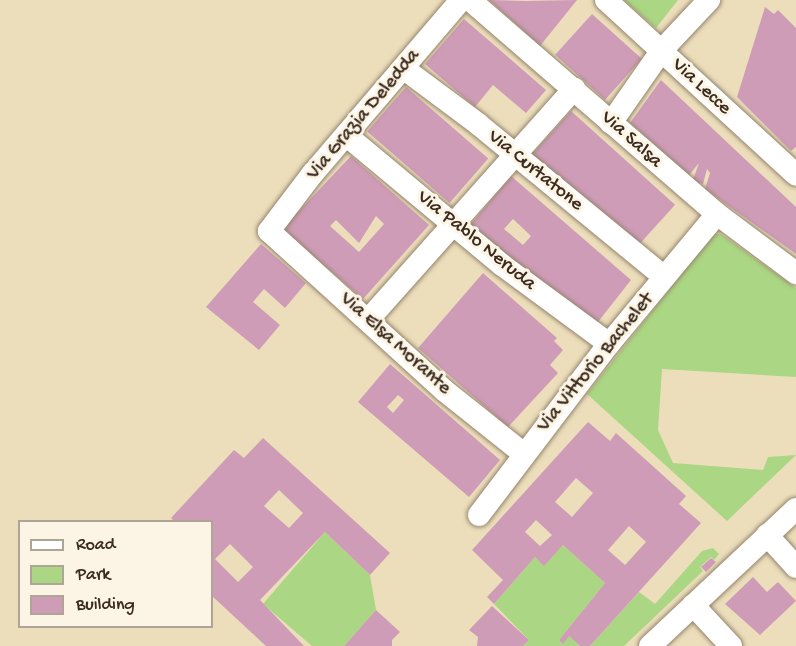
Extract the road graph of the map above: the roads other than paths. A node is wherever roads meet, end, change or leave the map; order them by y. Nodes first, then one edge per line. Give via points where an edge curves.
1 (460, 0) edge
2 (470, 0) edge
3 (606, 0) edge
4 (709, 0) edge
5 (662, 50) junction
6 (403, 69) junction
7 (574, 89) junction
8 (611, 123) junction
9 (346, 135) junction
10 (514, 154) junction
11 (796, 175) edge
12 (717, 214) junction
13 (455, 225) junction
14 (269, 231) joint
15 (796, 273) edge
16 (664, 277) junction
17 (368, 320) junction
18 (609, 344) junction
19 (524, 453) junction
20 (796, 509) edge
21 (479, 515) dead end
22 (767, 536) junction
23 (796, 567) edge
24 (693, 605) junction
25 (650, 646) edge
26 (730, 646) edge

1 - 6 street, Via Grazia Deledda
2 - 7 street, Via Salsa
3 - 5 street, Via Lecce
4 - 5 street
5 - 8 street
5 - 11 street, Via Lecce
6 - 9 street, Via Grazia Deledda
6 - 10 street, Via Curtatone
7 - 8 street, Via Salsa
7 - 10 street
8 - 12 street, Via Salsa
9 - 13 street, Via Pablo Neruda
9 - 14 street, Via Grazia Deledda
10 - 13 street
10 - 16 street, Via Curtatone
12 - 15 street, Via Salsa
12 - 16 street, Via Vittorio Bachelet
13 - 17 street
13 - 18 street, Via Pablo Neruda
14 - 17 street, Via Elsa Morante
16 - 18 street, Via Vittorio Bachelet
17 - 19 street, Via Elsa Morante via 446,391
18 - 19 street, Via Vittorio Bachelet
19 - 21 street, Via Vittorio Bachelet
20 - 22 street
22 - 23 street
22 - 24 street
24 - 25 street
24 - 26 street

